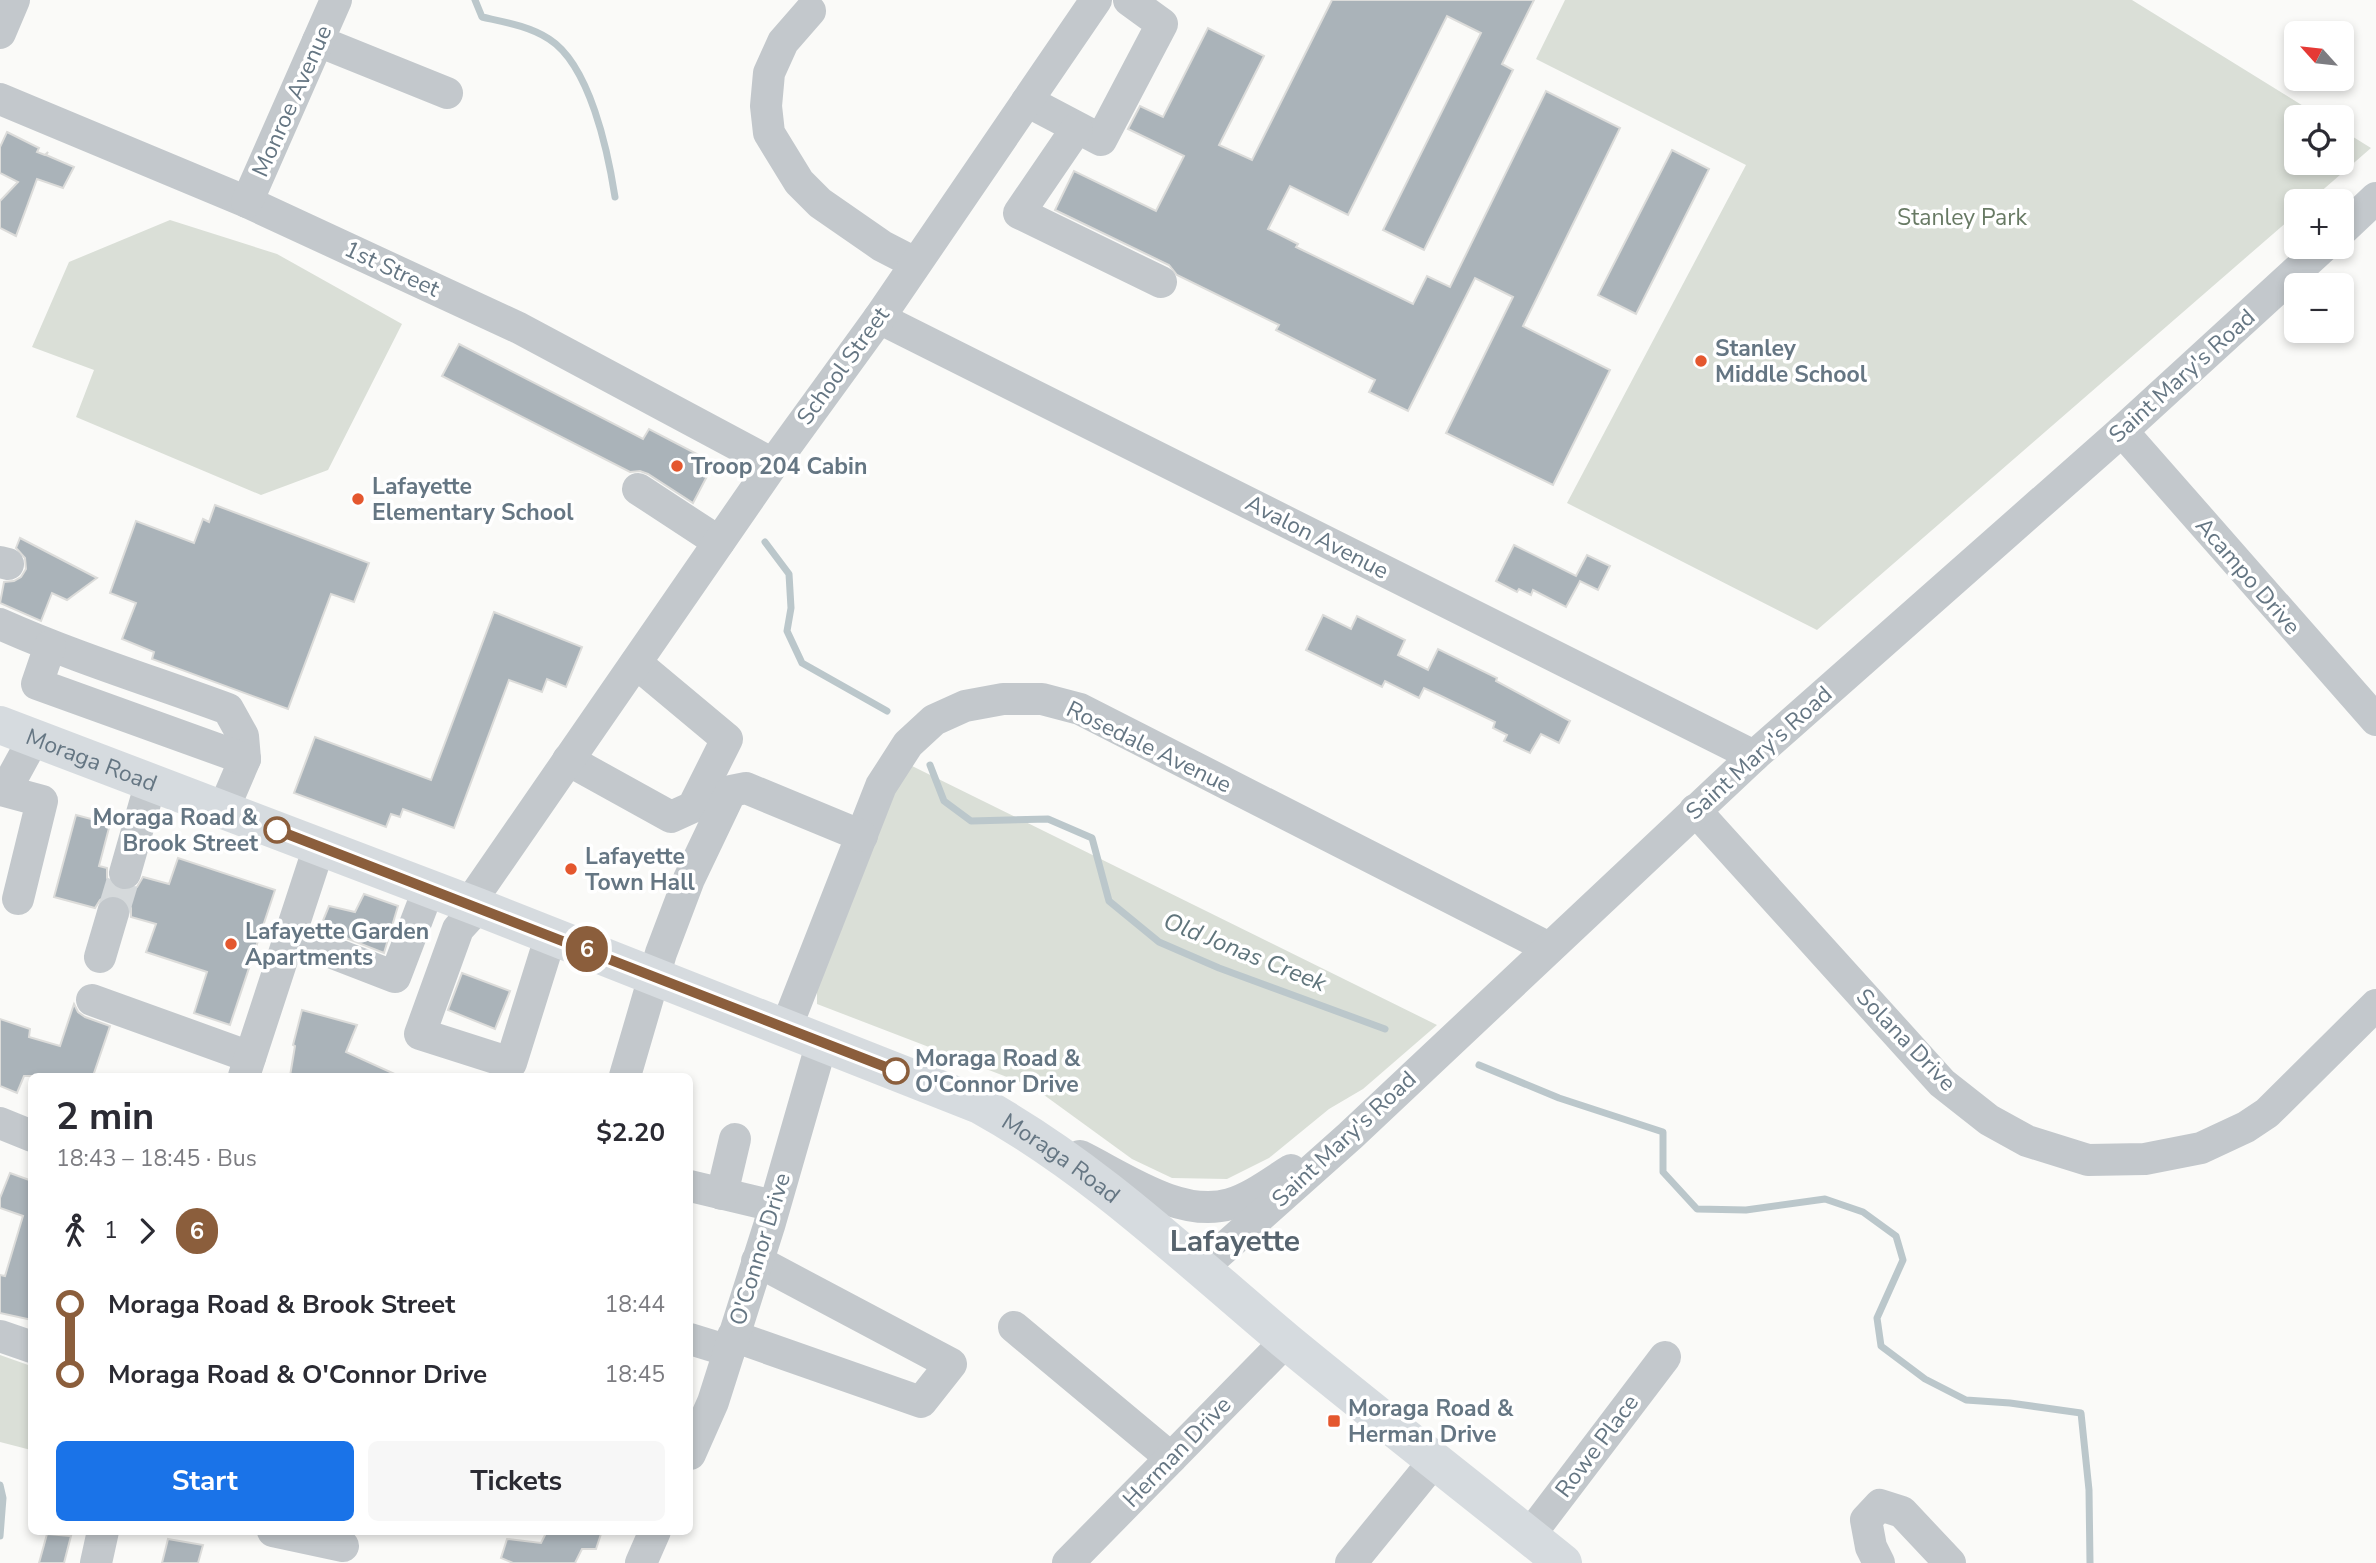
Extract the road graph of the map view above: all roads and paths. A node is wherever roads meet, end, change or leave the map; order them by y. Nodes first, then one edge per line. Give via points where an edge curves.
1 (14, 0) edge
2 (336, 0) edge
3 (1096, 0) edge
4 (1129, 0) edge
5 (810, 11) dead end
6 (0, 33) edge
7 (318, 41) junction
8 (447, 93) dead end
9 (0, 99) edge
10 (1027, 101) junction
11 (1077, 128) junction
12 (2376, 198) edge
13 (247, 202) junction
14 (2354, 219) edge
15 (2310, 259) edge
16 (915, 263) junction
17 (1161, 282) dead end
18 (879, 318) junction
19 (2122, 431) junction
20 (773, 464) junction
21 (638, 489) dead end
22 (719, 542) junction
23 (0, 624) edge
24 (50, 646) junction
25 (636, 663) junction
26 (2376, 720) edge
27 (17, 731) edge
28 (1754, 756) junction
29 (245, 759) junction
30 (568, 760) junction
31 (151, 782) junction
32 (3, 791) edge
33 (224, 808) junction
34 (1695, 810) junction
35 (862, 836) junction
36 (319, 847) junction
37 (125, 873) tunnel mouth
38 (429, 888) junction
39 (18, 899) dead end
40 (474, 905) junction
41 (113, 913) tunnel mouth
42 (551, 935) junction
43 (289, 936) junction
44 (1549, 948) junction
45 (100, 957) dead end
46 (653, 975) junction
47 (92, 1000) dead end
48 (2376, 1005) edge
49 (786, 1028) junction
50 (822, 1042) junction
51 (247, 1067) edge
52 (626, 1073) edge
53 (0, 1124) edge
54 (1023, 1129) junction
55 (28, 1134) edge
56 (1350, 1136) junction
57 (735, 1139) dead end
58 (693, 1187) edge
59 (722, 1194) junction
60 (774, 1206) junction
61 (757, 1261) junction
62 (1203, 1267) junction
63 (1014, 1327) dead end
64 (0, 1336) edge
65 (693, 1339) edge
66 (1286, 1341) junction
67 (731, 1344) junction
68 (28, 1346) edge
69 (1665, 1357) dead end
70 (693, 1447) edge
71 (1171, 1458) junction
72 (1435, 1460) junction
73 (102, 1535) edge
74 (292, 1535) edge
75 (653, 1535) edge
76 (1529, 1536) junction
77 (343, 1546) dead end
78 (96, 1563) edge
79 (640, 1563) edge
80 (1068, 1563) edge
81 (1351, 1563) edge
82 (1563, 1563) edge
83 (1879, 1563) edge
84 (1950, 1563) edge

1 - 6 street
2 - 7 street, Monroe Avenue
3 - 10 street, School Street
4 - 11 street via 1162,24 1101,140
5 - 16 street via 783,42 769,73 769,133 799,182 820,203
7 - 8 street
7 - 13 street, Monroe Avenue
9 - 13 street, 1st Street
10 - 11 street
10 - 16 street, School Street
11 - 17 street via 1019,213
12 - 14 street
13 - 20 street, 1st Street via 519,328
15 - 19 street, Saint Mary's Road
16 - 18 street, School Street
18 - 20 street, School Street
18 - 28 street, Avalon Avenue
19 - 26 street, Acampo Drive
19 - 28 street, Saint Mary's Road
20 - 22 street, School Street
21 - 22 street
22 - 25 street, School Street
23 - 24 street
24 - 29 street via 228,709 243,736
24 - 29 street via 37,684
25 - 30 street, School Street
25 - 30 street via 727,739 693,807 671,817
27 - 31 main road, Moraga Road
27 - 32 street
28 - 34 street, Saint Mary's Road
29 - 33 street
30 - 40 street, School Street
31 - 33 main road, Moraga Road
31 - 37 street
32 - 39 street via 42,801
33 - 36 main road, Moraga Road
34 - 44 street, Saint Mary's Road
34 - 48 street, Solana Drive via 1942,1083 1989,1120 2027,1141 2088,1160 2145,1159 2201,1148 2246,1127 2267,1113
35 - 44 street, Rosedale Avenue via 881,786 908,744 934,720 965,706 1003,699 1042,699 1080,709
35 - 46 street via 746,788 731,791 689,879
35 - 49 street, Rosedale Avenue
36 - 38 main road, Moraga Road
36 - 43 street
38 - 40 main road, Moraga Road
38 - 43 street via 395,977
40 - 42 main road, Moraga Road
40 - 42 street, School Street via 458,929 420,1034 511,1063
41 - 45 street
42 - 46 main road, Moraga Road
43 - 51 street
44 - 56 street, Saint Mary's Road
46 - 49 main road, Moraga Road
46 - 52 street
47 - 51 street
49 - 50 main road, Moraga Road
50 - 54 main road, Moraga Road via 980,1105
50 - 60 street, O'Connor Drive
53 - 55 street
54 - 56 street via 1151,1193 1198,1207 1231,1204
54 - 62 main road, Moraga Road
56 - 62 street, Saint Mary's Road
57 - 59 street
58 - 59 street
59 - 60 street
60 - 61 street, O'Connor Drive
61 - 67 street, O'Connor Drive
61 - 67 street via 951,1364 920,1402
62 - 66 main road, Moraga Road
63 - 71 street
64 - 68 street
65 - 67 street
66 - 71 street, Herman Drive
66 - 72 main road, Moraga Road
67 - 70 street, O'Connor Drive
69 - 76 street, Rowe Place
71 - 80 street, Herman Drive
72 - 76 main road, Moraga Road
72 - 81 street
73 - 78 street
74 - 77 street
75 - 79 street
76 - 82 main road, Moraga Road
83 - 84 street via 1866,1520 1880,1506 1902,1512

